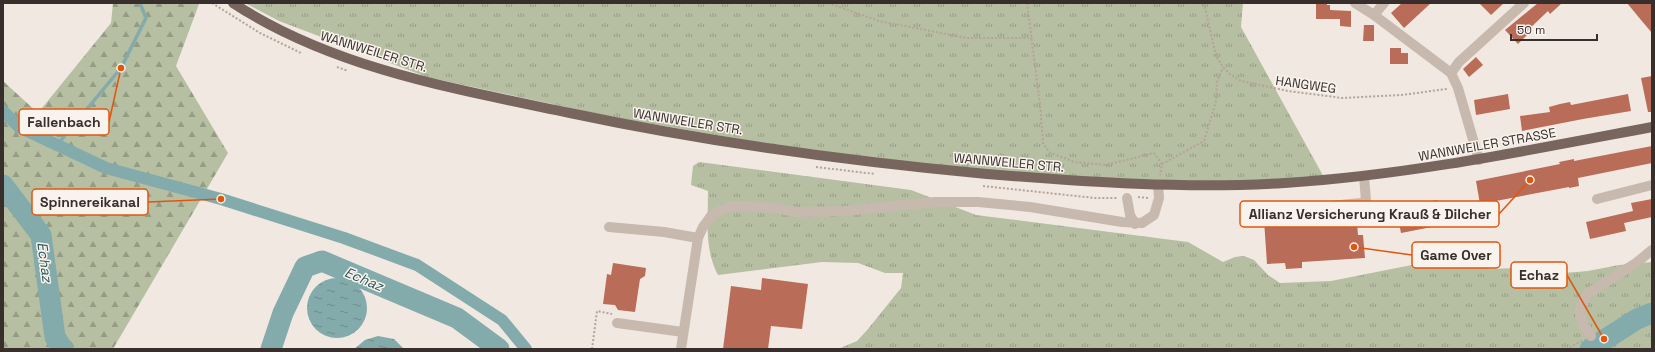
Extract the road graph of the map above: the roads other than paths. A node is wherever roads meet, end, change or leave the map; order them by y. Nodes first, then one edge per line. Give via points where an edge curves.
1 (233, 3) edge
2 (1355, 3) edge
3 (1384, 3) edge
4 (1524, 3) edge
5 (1374, 15) junction
6 (1451, 73) junction
7 (1652, 127) edge
8 (1479, 160) junction
9 (1364, 176) junction
10 (1324, 180) joint
11 (1158, 184) junction
12 (1652, 185) edge
13 (1127, 198) dead end
14 (1596, 199) dead end
15 (1278, 211) dead end
16 (1135, 224) junction
17 (609, 227) dead end
18 (698, 238) junction
19 (1652, 250) edge
20 (617, 323) road end
21 (683, 332) junction
22 (1591, 336) road end
23 (681, 349) edge

1 - 11 main road, WANNWEILER STR. via 267,24 304,42 364,63 451,87 617,122 732,142 897,165 1066,180
2 - 5 street
3 - 5 street
4 - 6 street via 1459,62
5 - 6 street
6 - 8 street via 1458,88
7 - 8 main road, WANNWEILER STRASSE
8 - 9 main road, WANNWEILER STRASSE
9 - 10 main road, WANNWEILER STRASSE
9 - 15 street via 1366,201 1362,203
10 - 11 main road, WANNWEILER STR. via 1241,185
11 - 16 street via 1159,198 1154,215 1142,223
12 - 14 street
13 - 16 street
16 - 18 street via 1030,207 978,202 935,202 860,211 822,212 733,206 711,216
17 - 18 street
18 - 21 street
19 - 22 street via 1587,294 1580,310 1583,324
20 - 21 street
21 - 23 street

